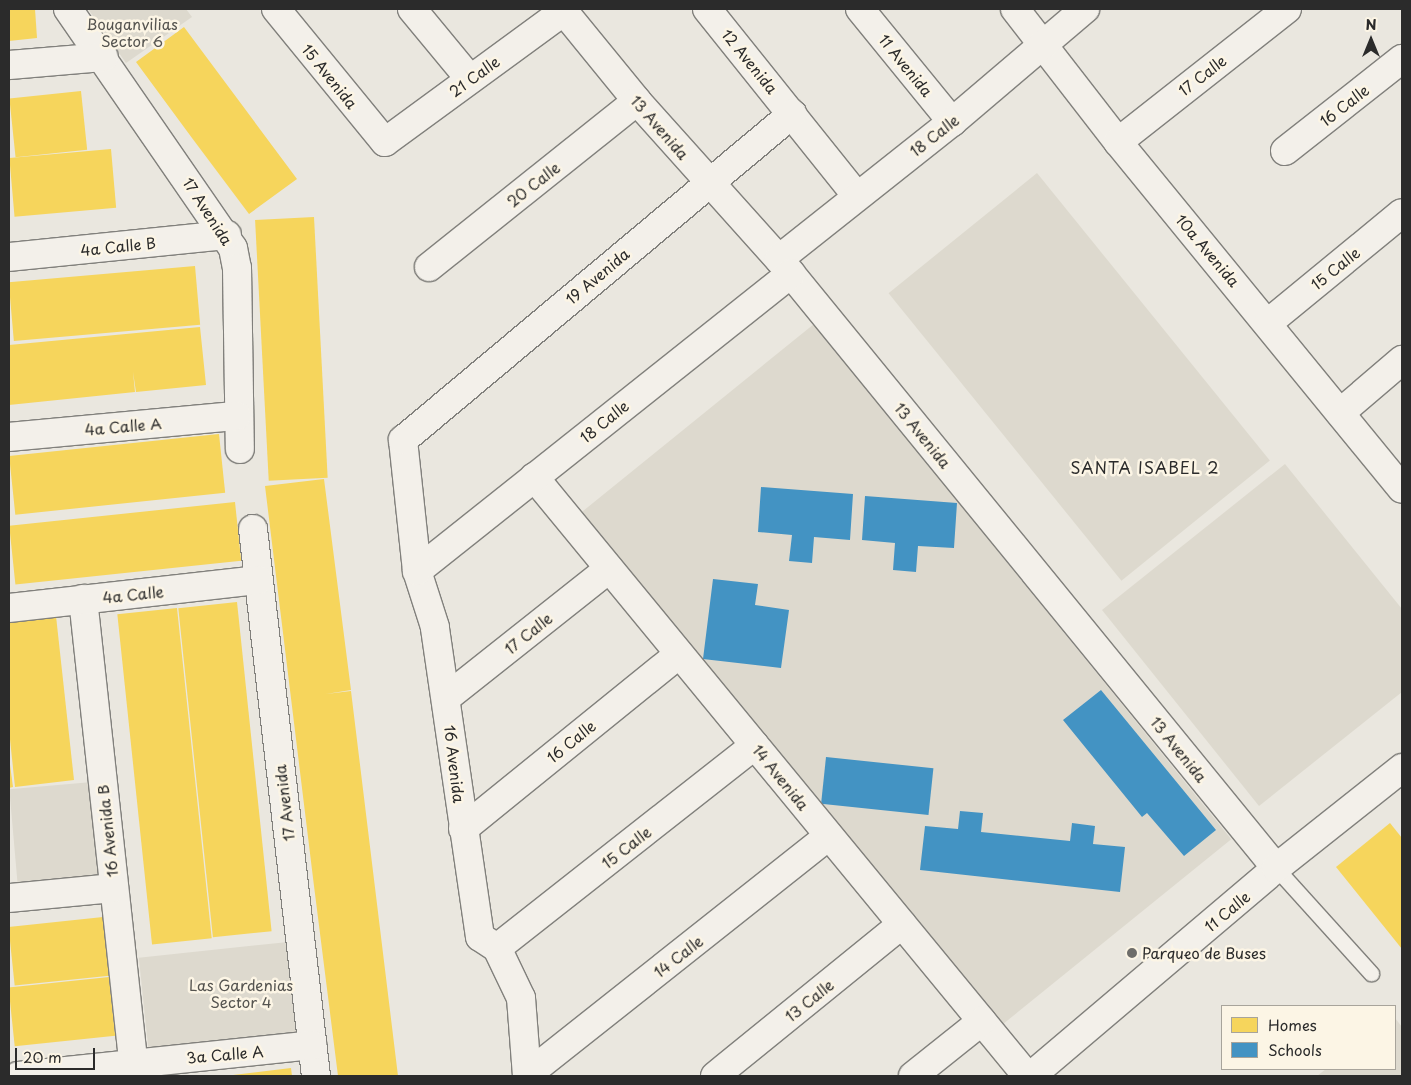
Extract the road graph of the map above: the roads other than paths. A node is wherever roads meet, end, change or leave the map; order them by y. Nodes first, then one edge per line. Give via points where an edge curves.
1 (68, 9) edge
2 (276, 9) edge
3 (412, 9) edge
4 (707, 9) edge
5 (860, 9) edge
6 (1015, 9) edge
7 (1085, 9) edge
8 (1286, 9) edge
9 (563, 10) edge
10 (1042, 44) junction
11 (104, 57) junction
12 (1402, 59) edge
13 (9, 65) edge
14 (470, 79) junction
15 (637, 101) junction
16 (792, 114) junction
17 (952, 122) junction
18 (385, 142) joint
19 (1118, 142) junction
20 (1285, 151) dead end
21 (708, 182) junction
22 (856, 196) junction
23 (1402, 213) edge
24 (227, 235) junction
25 (9, 257) edge
26 (785, 266) junction
27 (428, 267) dead end
28 (1268, 323) junction
29 (1402, 360) edge
30 (1340, 413) junction
31 (238, 416) junction
32 (9, 437) edge
33 (403, 440) joint
34 (240, 449) dead end
35 (534, 477) junction
36 (1402, 489) edge
37 (252, 529) dead end
38 (609, 568) junction
39 (417, 571) junction
40 (258, 580) junction
41 (83, 599) junction
42 (9, 608) edge
43 (679, 654) junction
44 (446, 698) junction
45 (755, 745) junction
46 (1402, 768) edge
47 (463, 829) junction
48 (830, 836) junction
49 (1276, 868) junction
50 (113, 888) junction
51 (9, 898) edge
52 (902, 924) junction
53 (497, 948) junction
54 (1371, 973) dead end
55 (982, 1021) junction
56 (312, 1046) junction
57 (133, 1062) junction
58 (18, 1076) edge
59 (316, 1076) edge
60 (527, 1076) edge
61 (715, 1076) edge
62 (913, 1076) edge
63 (1029, 1076) edge

1 - 11 street, 17 Avenida
2 - 18 street, 15 Avenida
3 - 14 street
4 - 16 street, 12 Avenida
5 - 17 street, 11 Avenida
6 - 10 street, 10a Avenida
7 - 10 street, 18 Calle
8 - 19 street, 17 Calle
9 - 14 street, 21 Calle
9 - 15 street, 13 Avenida
10 - 17 street, 18 Calle
10 - 19 street, 10a Avenida
11 - 13 street
11 - 24 street, 17 Avenida
12 - 20 street, 16 Calle
14 - 18 street, 21 Calle
15 - 21 street, 13 Avenida
15 - 27 street, 20 Calle
16 - 21 street, 19 Avenida
16 - 22 street, 12 Avenida
17 - 22 street, 18 Calle
19 - 28 street, 10a Avenida
21 - 26 street, 13 Avenida
21 - 33 street, 19 Avenida
22 - 26 street, 18 Calle
23 - 28 street, 15 Calle
24 - 25 street, 4a Calle B
24 - 31 street, 17 Avenida via 238,268
26 - 35 street, 18 Calle
26 - 49 street, 13 Avenida
28 - 30 street, 10a Avenida
29 - 30 street
30 - 36 street, 10a Avenida
31 - 32 street, 4a Calle A
31 - 34 street, 17 Avenida
33 - 39 street, 16 Avenida
35 - 38 street, 14 Avenida
35 - 39 street, 18 Calle
37 - 40 street, 17 Avenida
38 - 43 street, 14 Avenida
38 - 44 street, 17 Calle
39 - 44 street, 16 Avenida via 435,627
40 - 41 street, 4a Calle
40 - 56 street, 17 Avenida
41 - 42 street, 4a Calle
41 - 50 street, 16 Avenida B
43 - 45 street, 14 Avenida
43 - 47 street, 16 Calle
44 - 47 street, 16 Avenida
45 - 48 street, 14 Avenida
45 - 53 street, 15 Calle
46 - 49 street, 11 Calle
47 - 53 street, 16 Avenida via 480,937
48 - 52 street, 14 Avenida
48 - 60 street, 14 Calle
49 - 54 lane
49 - 63 street, 11 Calle
50 - 51 street
50 - 57 street, 16 Avenida B
52 - 55 street, 14 Avenida
52 - 61 street, 13 Calle
53 - 60 street, 16 Avenida via 521,998
55 - 62 street
55 - 63 street, 14 Avenida
56 - 57 street, 3a Calle A
56 - 59 street, 17 Avenida
57 - 58 street, 3a Calle A

